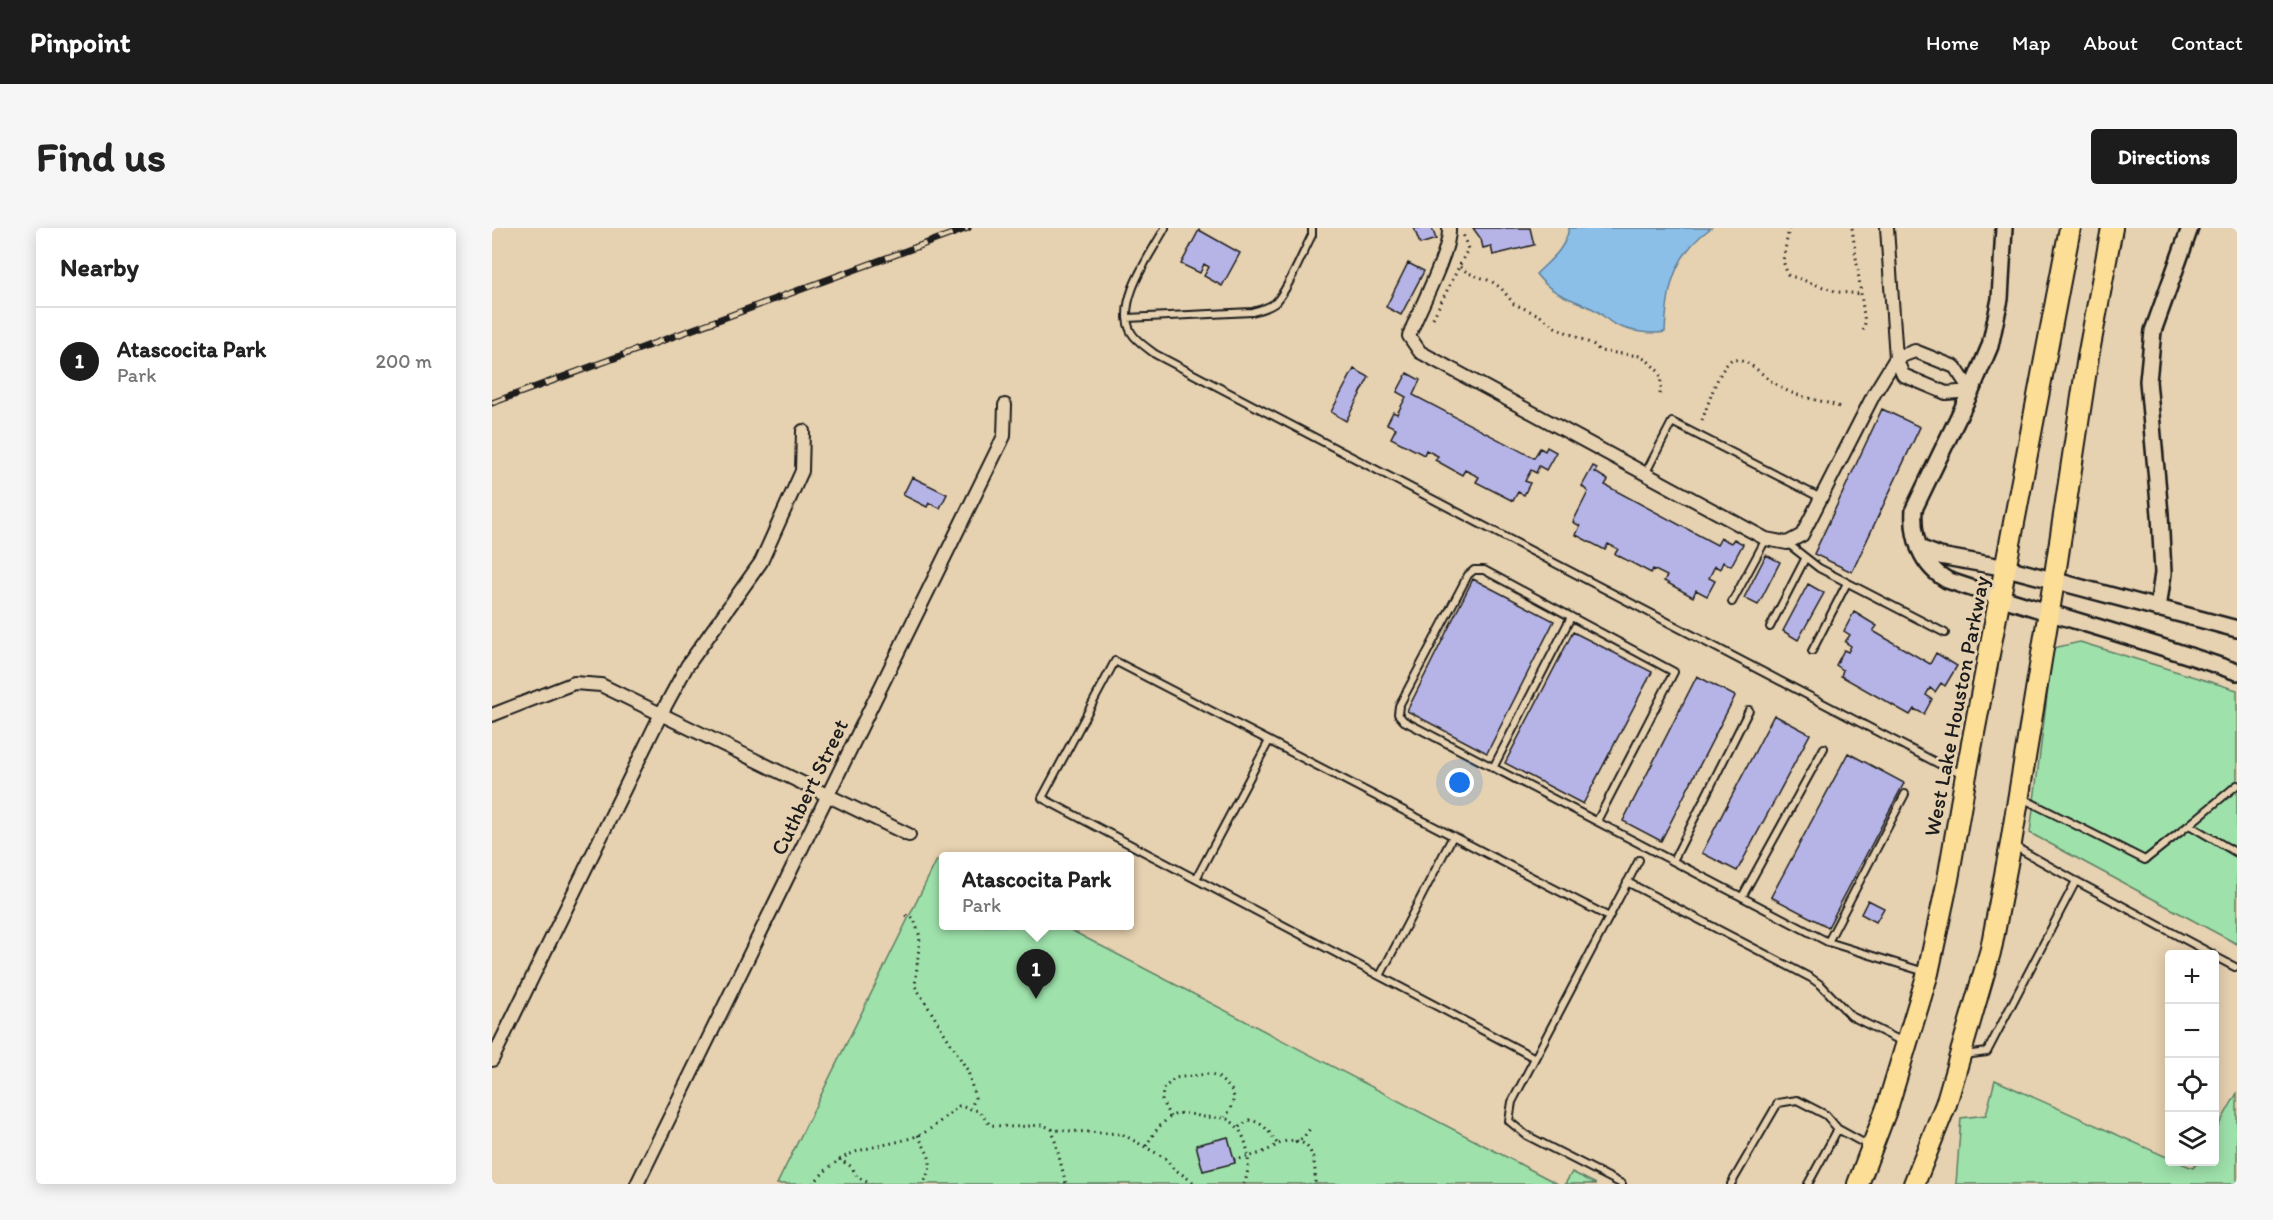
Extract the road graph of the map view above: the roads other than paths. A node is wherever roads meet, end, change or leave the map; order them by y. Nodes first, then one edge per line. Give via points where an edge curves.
1 (1165, 228) edge
2 (1312, 228) edge
3 (1449, 228) edge
4 (1887, 228) edge
5 (2004, 228) edge
6 (2070, 228) edge
7 (2112, 228) edge
8 (2190, 228) edge
9 (1127, 318) junction
10 (1896, 358) junction
11 (1971, 391) junction
12 (1005, 405) dead end
13 (802, 431) dead end
14 (1645, 474) junction
15 (1821, 498) junction
16 (1766, 539) junction
17 (1787, 543) junction
18 (1919, 548) junction
19 (1805, 559) junction
20 (2007, 568) junction
21 (2054, 581) junction
22 (1847, 583) junction
23 (2001, 598) junction
24 (1732, 602) dead end
25 (2158, 609) junction
26 (2047, 613) junction
27 (1571, 617) junction
28 (1770, 627) dead end
29 (2237, 629) edge
30 (1945, 633) dead end
31 (1812, 651) dead end
32 (2237, 672) edge
33 (1749, 710) dead end
34 (661, 714) junction
35 (492, 716) edge
36 (1269, 741) junction
37 (1824, 748) dead end
38 (1493, 768) junction
39 (1966, 775) junction
40 (2237, 785) edge
41 (1905, 794) dead end
42 (828, 795) junction
43 (2018, 796) junction
44 (1597, 821) junction
45 (2189, 825) junction
46 (909, 835) dead end
47 (1452, 836) junction
48 (2011, 843) junction
49 (2237, 853) edge
50 (1639, 860) dead end
51 (1673, 861) junction
52 (1196, 879) junction
53 (2076, 881) junction
54 (1628, 882) junction
55 (1742, 897) junction
56 (1609, 917) junction
57 (1828, 942) junction
58 (2204, 950) edge
59 (2219, 958) edge
60 (2235, 967) dead end
61 (1928, 973) junction
62 (1380, 976) junction
63 (1907, 1043) junction
64 (1960, 1056) junction
65 (1534, 1058) junction
66 (492, 1060) edge
67 (1838, 1129) junction
68 (1872, 1147) junction
69 (637, 1184) edge
70 (1622, 1184) edge
71 (1731, 1184) edge
72 (1808, 1184) edge
73 (1858, 1184) edge
74 (1914, 1184) edge

1 - 9 lane via 1129,296
2 - 9 lane via 1282,294 1265,308 1252,312
3 - 14 street via 1450,236 1439,266 1409,336 1420,352
4 - 10 street
5 - 11 street via 1997,321
6 - 20 main road, West Lake Houston Parkway
7 - 21 main road
8 - 25 street via 2153,331 2148,381 2161,526 2163,573
9 - 39 lane via 1131,333 1155,354
10 - 11 street via 1903,375 1946,393
10 - 11 street via 1914,351 1955,367
10 - 15 street
11 - 18 street via 1914,509 1913,525
12 - 42 street, Cuthbert Street via 1005,436
13 - 34 street via 802,471 761,562 687,666
14 - 15 lane via 1672,422
14 - 16 street
15 - 17 street via 1802,535
16 - 17 street
16 - 24 lane
17 - 19 lane
18 - 20 street via 1940,556
18 - 23 street via 1935,573
19 - 22 lane
19 - 28 lane
20 - 21 street
20 - 23 main road, West Lake Houston Parkway
21 - 25 street
21 - 26 main road
22 - 30 lane
22 - 31 lane
23 - 26 street
23 - 39 main road, West Lake Houston Parkway
25 - 29 street
26 - 32 street
26 - 43 main road
27 - 38 lane
27 - 38 lane via 1484,570 1474,570 1399,706 1398,714 1404,721
27 - 44 lane via 1674,672
33 - 51 lane
34 - 35 street via 601,685 574,683
34 - 42 street
34 - 66 street
36 - 47 lane
36 - 52 lane
36 - 52 lane via 1115,661 1042,798
37 - 55 lane
38 - 44 lane
39 - 61 main road, West Lake Houston Parkway
40 - 45 lane
41 - 57 lane
42 - 46 street
42 - 69 street, Cuthbert Street
43 - 45 lane via 2145,860
43 - 48 main road
44 - 51 lane
45 - 49 lane
47 - 56 lane
47 - 62 lane
48 - 53 lane
48 - 64 main road via 1991,948
50 - 54 lane
51 - 55 lane
52 - 62 lane
53 - 58 lane
53 - 64 lane via 1987,1052
54 - 56 lane
54 - 63 lane via 1811,978 1851,1016
55 - 57 lane
56 - 65 lane
57 - 61 lane
59 - 60 lane
61 - 63 main road, West Lake Houston Parkway
62 - 65 lane
63 - 68 main road, West Lake Houston Parkway
64 - 74 main road via 1946,1104
65 - 70 lane via 1512,1102 1509,1121 1526,1135
67 - 68 lane
67 - 71 lane via 1826,1115 1797,1100 1778,1103
67 - 72 lane
68 - 73 main road, West Lake Houston Parkway

